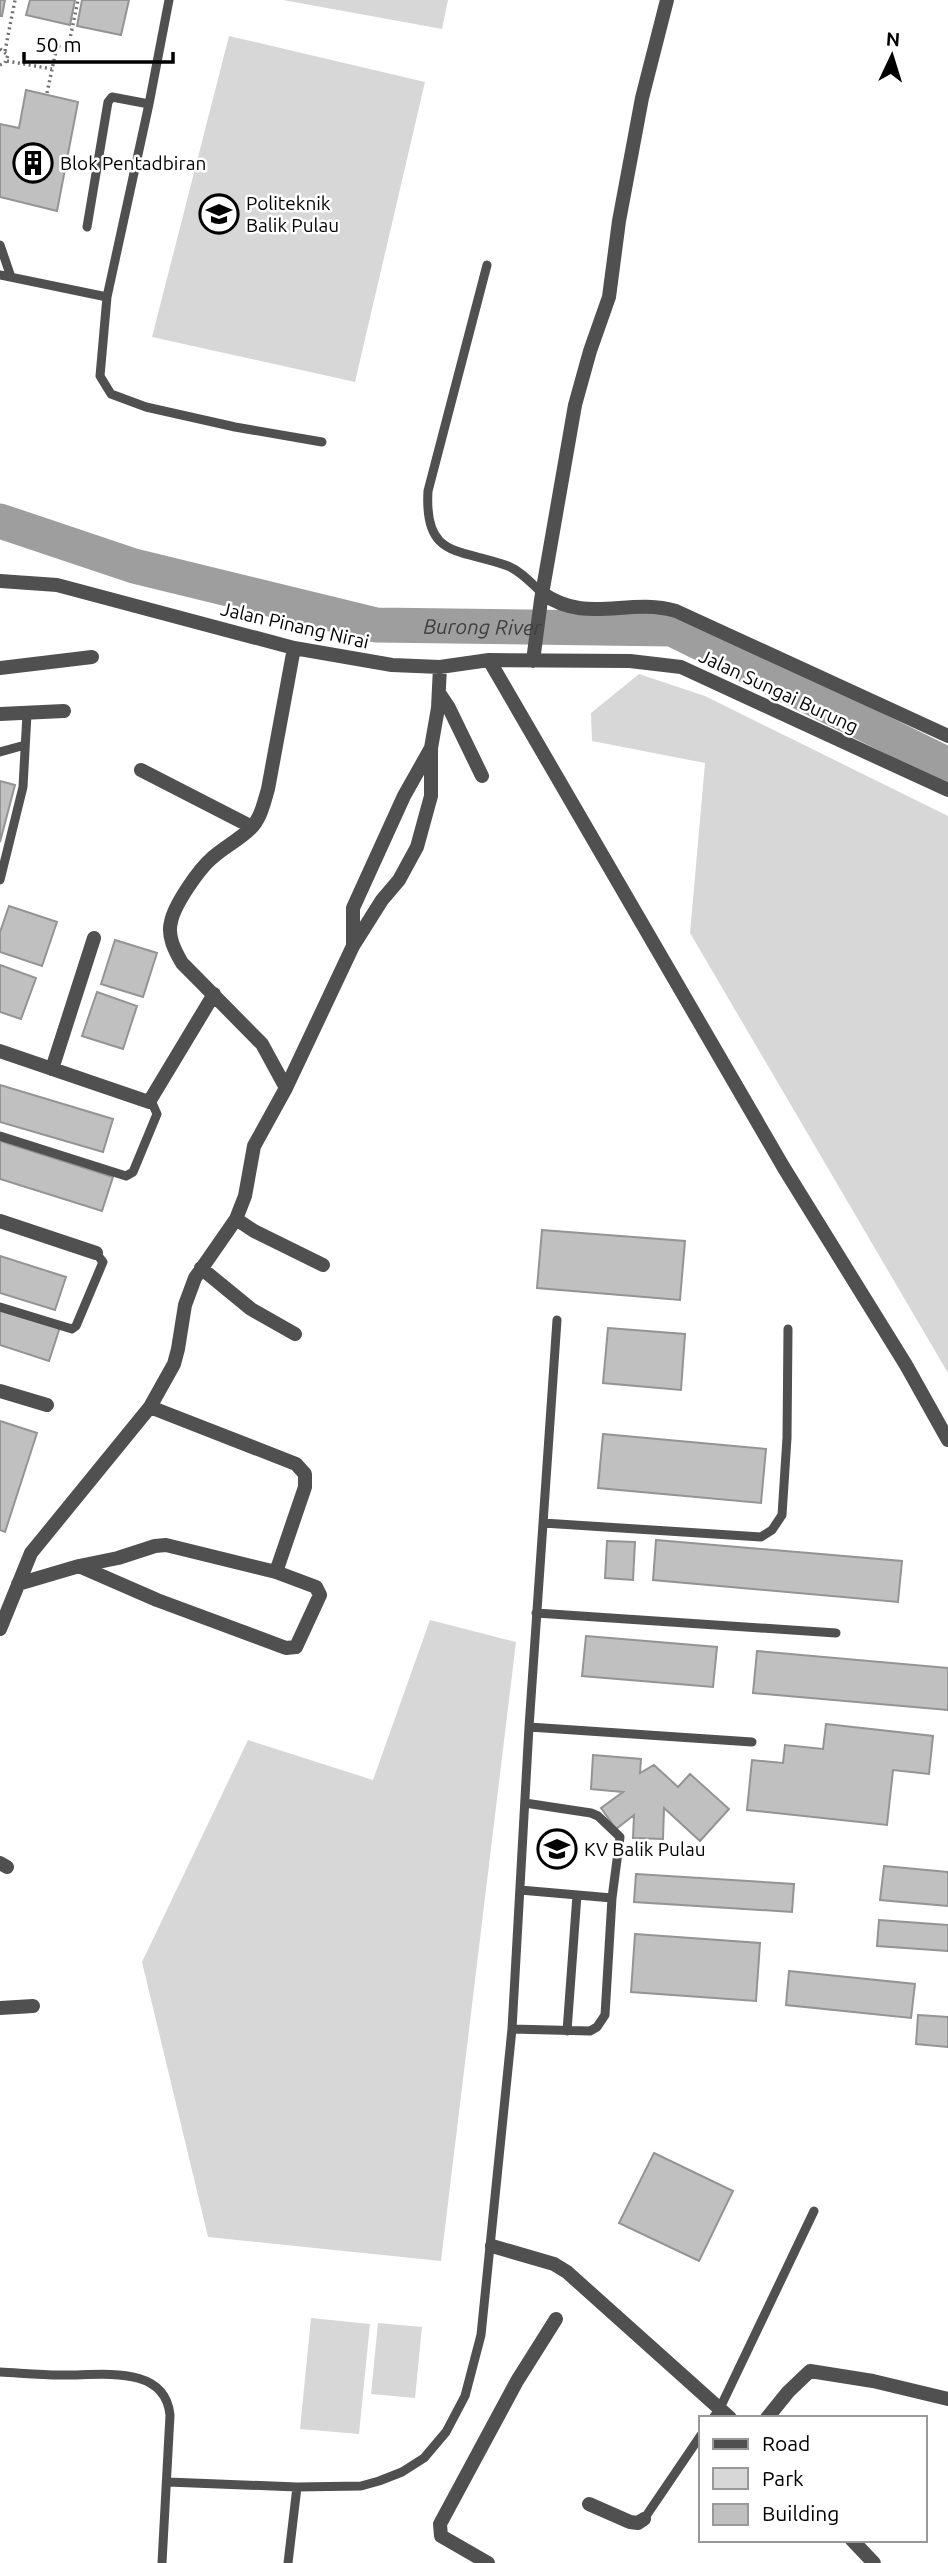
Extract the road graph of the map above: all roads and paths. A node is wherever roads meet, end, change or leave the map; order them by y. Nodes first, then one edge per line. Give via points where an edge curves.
1 (15, 0) edge
2 (78, 0) edge
3 (169, 0) edge
4 (667, 0) edge
5 (2, 50) edge
6 (7, 61) junction
7 (0, 65) edge
8 (52, 69) junction
9 (47, 93) dead end
10 (149, 104) junction
11 (87, 227) dead end
12 (0, 245) edge
13 (487, 265) dead end
14 (0, 275) edge
15 (11, 277) junction
16 (107, 297) junction
17 (322, 442) dead end
18 (0, 582) edge
19 (541, 596) junction
20 (294, 648) junction
21 (533, 654) junction
22 (92, 657) dead end
23 (489, 660) junction
24 (586, 661) joint
25 (440, 667) junction
26 (0, 668) edge
27 (439, 693) junction
28 (64, 711) dead end
29 (0, 714) edge
30 (27, 714) junction
31 (948, 736) edge
32 (25, 746) junction
33 (431, 748) junction
34 (0, 752) edge
35 (141, 770) dead end
36 (482, 776) dead end
37 (948, 790) edge
38 (252, 827) junction
39 (0, 880) edge
40 (94, 938) dead end
41 (353, 946) junction
42 (215, 994) junction
43 (0, 1051) edge
44 (52, 1069) junction
45 (286, 1088) junction
46 (149, 1102) junction
47 (0, 1136) edge
48 (236, 1219) junction
49 (0, 1221) edge
50 (96, 1252) joint
51 (323, 1265) dead end
52 (201, 1268) junction
53 (0, 1307) edge
54 (557, 1320) dead end
55 (788, 1329) dead end
56 (295, 1334) dead end
57 (0, 1391) edge
58 (47, 1405) dead end
59 (150, 1407) junction
60 (948, 1440) edge
61 (543, 1523) junction
62 (79, 1566) junction
63 (276, 1573) junction
64 (18, 1584) junction
65 (537, 1613) junction
66 (0, 1629) edge
67 (836, 1633) dead end
68 (529, 1727) junction
69 (752, 1742) dead end
70 (525, 1803) junction
71 (520, 1890) junction
72 (577, 1895) junction
73 (612, 1898) junction
74 (33, 2006) dead end
75 (0, 2008) edge
76 (512, 2029) junction
77 (567, 2031) junction
78 (814, 2211) dead end
79 (492, 2246) junction
80 (556, 2319) dead end
81 (0, 2372) edge
82 (948, 2399) edge
83 (721, 2414) edge
84 (769, 2416) edge
85 (699, 2438) edge
86 (168, 2482) junction
87 (297, 2487) junction
88 (589, 2504) dead end
89 (644, 2519) joint
90 (854, 2542) edge
91 (162, 2563) edge
92 (288, 2563) edge
93 (488, 2563) edge
94 (874, 2563) edge

1 - 5 path
2 - 8 path via 68,48 57,46
3 - 10 lane
4 - 19 street via 642,98 609,297 575,405
5 - 6 path
6 - 7 path
6 - 8 path
8 - 9 path
10 - 11 lane via 113,97 107,102
10 - 16 lane
12 - 15 lane
13 - 19 lane via 428,491 427,514 436,538 448,547 523,574
14 - 15 lane
15 - 16 lane
16 - 17 lane via 100,376 111,394 146,407
18 - 20 street, Jalan Pinang Nirai via 57,585
19 - 21 street
19 - 31 street via 584,610 643,606 676,611
20 - 25 street, Jalan Pinang Nirai via 392,665
20 - 38 street via 268,789
21 - 23 street, Jalan Pinang Nirai
21 - 24 street, Jalan Pinang Nirai
22 - 26 street
23 - 25 street, Jalan Pinang Nirai
23 - 60 street
24 - 37 street, Jalan Sungai Burung via 681,667
25 - 27 street
27 - 33 street
27 - 36 street
28 - 30 street
29 - 30 street
30 - 32 lane
32 - 34 lane
32 - 39 lane via 23,787
33 - 41 street via 353,908
33 - 41 street via 431,796 417,847
35 - 38 street
38 - 42 street via 211,859 171,921 170,934 182,963
40 - 44 street
41 - 45 street
42 - 45 street via 262,1044
42 - 46 street
43 - 44 street
44 - 46 street
45 - 48 street via 254,1146
46 - 47 lane via 157,1114 133,1171 126,1176
48 - 51 street
48 - 52 street
49 - 50 street
50 - 53 lane via 103,1262 72,1329
52 - 56 street via 251,1309
52 - 59 street via 184,1305 174,1364
54 - 61 lane
55 - 61 lane via 783,1503 782,1515 772,1530 761,1537
57 - 58 street
59 - 63 street via 296,1464 304,1474 305,1487
59 - 64 street via 31,1553
61 - 65 lane
62 - 63 street via 166,1545
62 - 63 street via 253,1636 296,1647 319,1590
62 - 64 street
64 - 66 street
65 - 67 lane
65 - 68 lane
68 - 69 lane
68 - 70 lane
70 - 71 lane
70 - 73 lane via 592,1813 617,1832
71 - 72 lane
71 - 76 lane
72 - 73 lane
72 - 77 lane
73 - 77 lane via 605,2015 590,2031
74 - 75 street
76 - 77 lane
76 - 79 lane
78 - 83 lane
79 - 83 street via 567,2272
79 - 87 lane via 481,2335 465,2396 446,2432 424,2458 379,2482
80 - 93 street via 440,2524 441,2536
81 - 86 lane via 146,2380 169,2400
82 - 84 street via 810,2371
85 - 89 lane
86 - 87 lane
86 - 91 lane
87 - 92 lane
88 - 89 street via 630,2522
90 - 94 street

